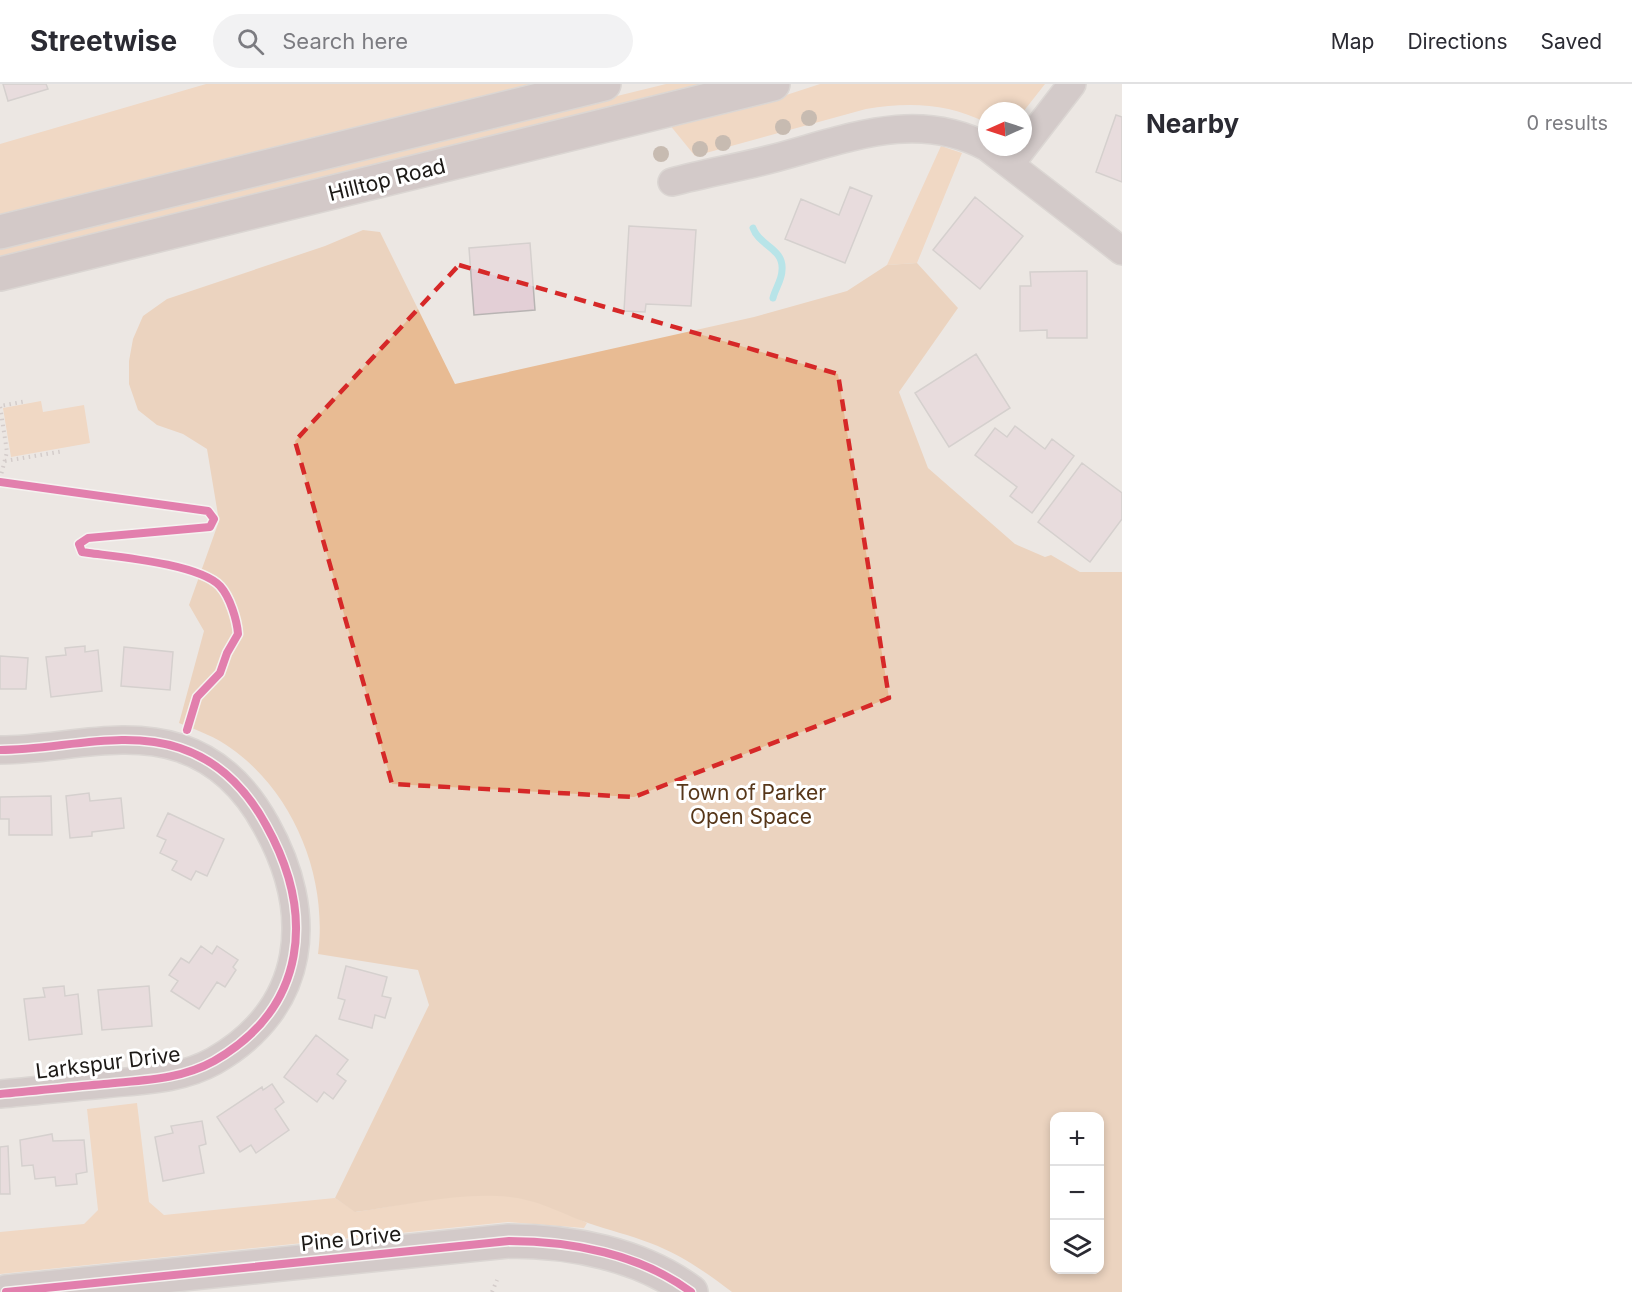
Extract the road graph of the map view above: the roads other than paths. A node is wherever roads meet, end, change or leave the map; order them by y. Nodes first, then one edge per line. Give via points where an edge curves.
1 (604, 84) edge
2 (773, 84) edge
3 (1072, 84) edge
4 (978, 143) edge
5 (1000, 156) edge
6 (1011, 163) junction
7 (672, 182) dead end
8 (0, 232) edge
9 (1122, 251) edge
10 (0, 274) edge
11 (0, 750) edge
12 (0, 1094) edge
13 (6, 1292) edge
14 (691, 1292) edge

1 - 8 main road, Hilltop Road
2 - 10 main road, Hilltop Road
3 - 6 street
4 - 7 street via 935,128 888,128
5 - 6 street
6 - 9 street
11 - 12 street, Larkspur Drive via 151,741 206,759 236,783 256,807 288,873 296,908 296,948 281,994 259,1025 221,1056 201,1068 174,1076
13 - 14 street, Pine Drive via 517,1241 561,1243 613,1255 652,1270

